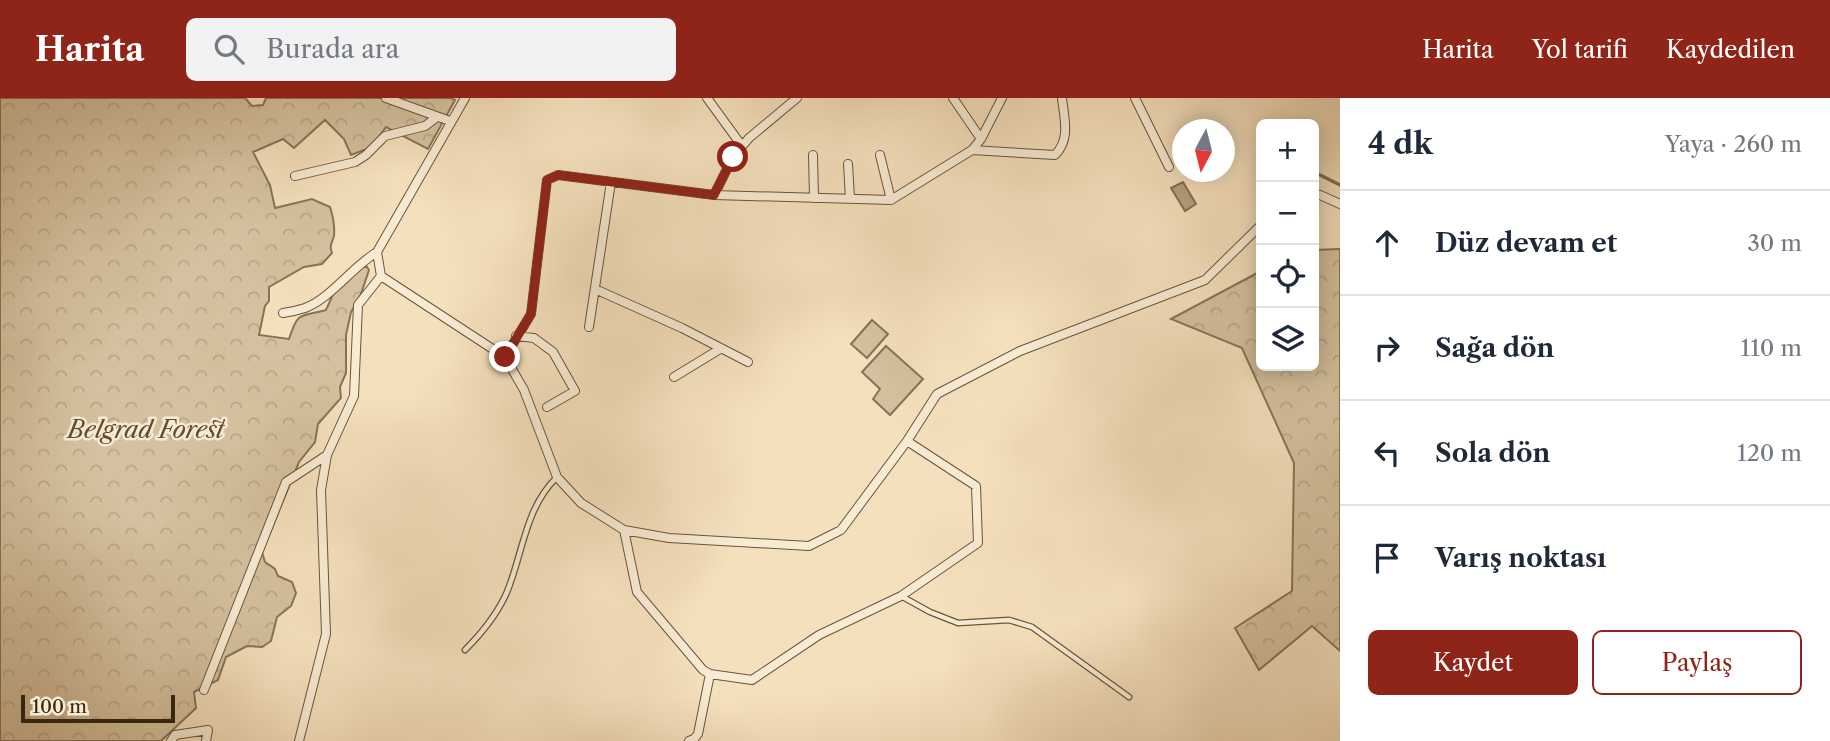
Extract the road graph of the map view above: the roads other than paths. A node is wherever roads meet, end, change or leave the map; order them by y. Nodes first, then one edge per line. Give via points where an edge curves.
1 (386, 98) edge
2 (466, 98) edge
3 (707, 98) edge
4 (797, 98) edge
5 (953, 98) edge
6 (1002, 98) edge
7 (1062, 98) edge
8 (1135, 98) edge
9 (437, 117) junction
10 (450, 121) junction
11 (981, 139) junction
12 (743, 146) junction
13 (972, 150) junction
14 (814, 155) dead end
15 (880, 155) dead end
16 (848, 164) dead end
17 (1169, 167) dead end
18 (295, 176) dead end
19 (611, 182) junction
20 (714, 195) junction
21 (1319, 195) edge
22 (814, 198) junction
23 (850, 199) junction
24 (891, 200) junction
25 (1340, 204) edge
26 (1256, 231) edge
27 (377, 252) junction
28 (382, 276) junction
29 (595, 289) junction
30 (283, 313) dead end
31 (589, 327) dead end
32 (516, 336) junction
33 (720, 349) junction
34 (505, 357) junction
35 (748, 362) dead end
36 (674, 377) dead end
37 (547, 407) dead end
38 (907, 441) junction
39 (327, 455) junction
40 (557, 477) junction
41 (624, 530) junction
42 (901, 596) junction
43 (466, 650) dead end
44 (710, 674) junction
45 (204, 690) dead end
46 (1129, 697) dead end
47 (171, 741) edge
48 (206, 741) edge
49 (299, 741) edge
50 (689, 741) edge

1 - 9 street
2 - 10 street
3 - 12 street
4 - 12 street
5 - 11 street
6 - 11 street
7 - 13 street via 1065,131 1063,146 1055,155
8 - 17 street
9 - 10 street
9 - 18 street via 425,126 385,136 355,162
10 - 27 street
11 - 13 street
12 - 20 street
13 - 24 street
14 - 22 street
15 - 24 street
16 - 23 street
19 - 20 street
19 - 29 street
19 - 32 street via 558,175 547,180 531,314
20 - 22 street
21 - 25 street
22 - 23 street
23 - 24 street
26 - 38 street via 1206,280 1020,351 936,394
27 - 28 street
27 - 30 street via 323,297 306,308
28 - 34 street
28 - 39 street via 358,305 354,396
29 - 31 street
29 - 33 street
32 - 34 street
32 - 37 street via 534,338 553,352 575,391
33 - 35 street
33 - 36 street
34 - 40 street
38 - 41 street via 841,530 809,546 669,538
38 - 42 street via 976,486 978,543
39 - 45 street via 286,482
39 - 49 street via 321,490 326,634
40 - 41 street via 581,503
40 - 43 lane via 534,509 500,607
41 - 44 street via 637,592
42 - 44 street via 819,635 752,680
42 - 46 lane via 958,623 1009,620 1032,627
44 - 50 street via 698,734
47 - 48 street via 175,735 208,730

